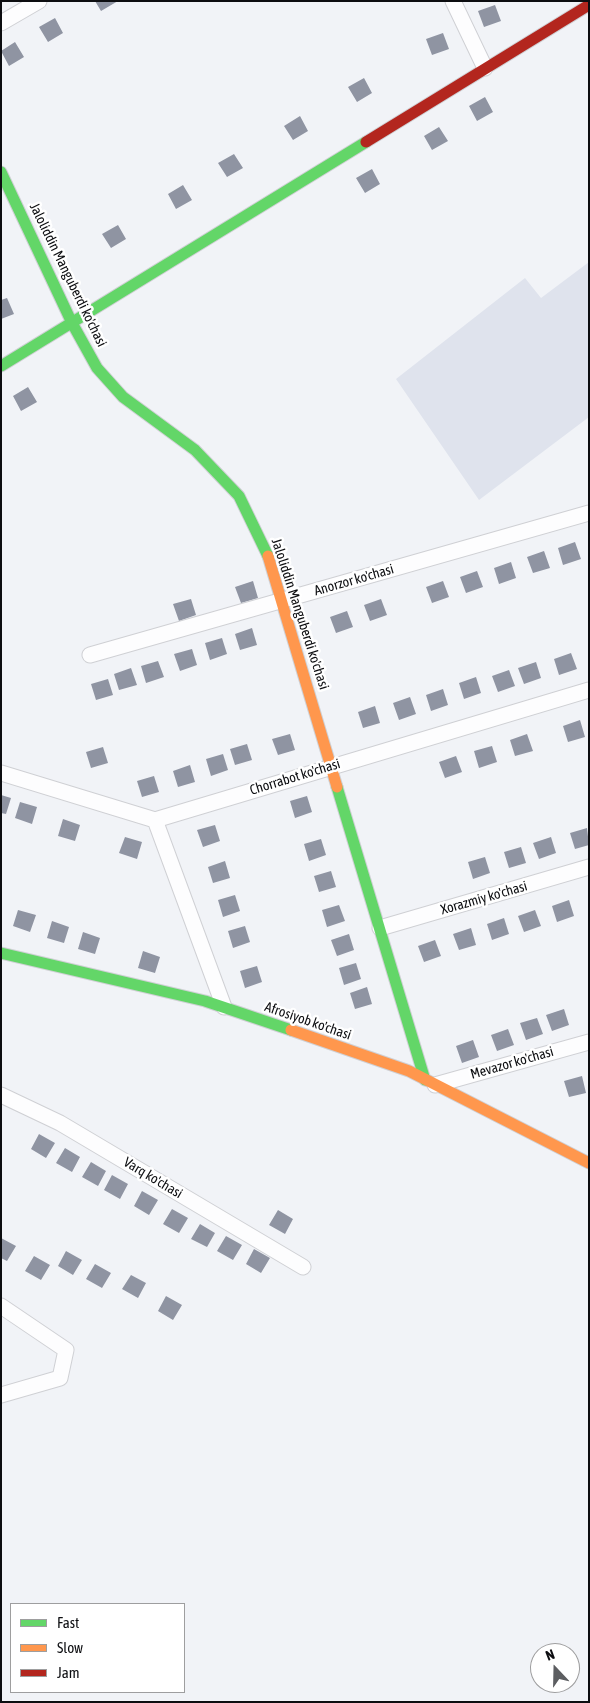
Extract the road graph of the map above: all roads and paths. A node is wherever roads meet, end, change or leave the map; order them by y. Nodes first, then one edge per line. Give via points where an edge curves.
1 (40, 1) edge
2 (454, 1) edge
3 (589, 5) edge
4 (1, 24) edge
5 (485, 68) junction
6 (1, 172) edge
7 (72, 323) junction
8 (1, 366) edge
9 (589, 513) edge
10 (282, 600) junction
11 (90, 655) dead end
12 (589, 690) edge
13 (331, 766) junction
14 (1, 773) edge
15 (156, 820) junction
16 (589, 867) edge
17 (380, 928) junction
18 (2, 955) edge
19 (224, 1007) junction
20 (589, 1042) edge
21 (430, 1082) junction
22 (1, 1095) edge
23 (589, 1163) edge
24 (302, 1267) dead end
25 (1, 1306) edge
26 (1, 1395) edge

1 - 4 street
2 - 5 street
3 - 5 street
5 - 7 street
6 - 7 street, Jaloliddin Manguberdi ko'chasi
7 - 8 street
7 - 10 street, Jaloliddin Manguberdi ko'chasi via 97,368 124,397 195,450 239,496 266,548
9 - 10 street, Anorzor ko'chasi
10 - 11 street, Anorzor ko'chasi
10 - 13 street, Jaloliddin Manguberdi ko'chasi
12 - 13 street, Chorrabot ko'chasi
13 - 15 street, Chorrabot ko'chasi
13 - 17 street, Jaloliddin Manguberdi ko'chasi
14 - 15 street
15 - 19 street
16 - 17 street, Xorazmiy ko'chasi
17 - 21 street, Jaloliddin Manguberdi ko'chasi
18 - 19 street, Afrosiyob ko'chasi
19 - 21 street, Afrosiyob ko'chasi via 408,1071
20 - 21 street, Mevazor ko'chasi
21 - 23 street, Afrosiyob ko'chasi
22 - 24 street, Varq ko'chasi via 60,1123
25 - 26 street via 66,1350 60,1378

